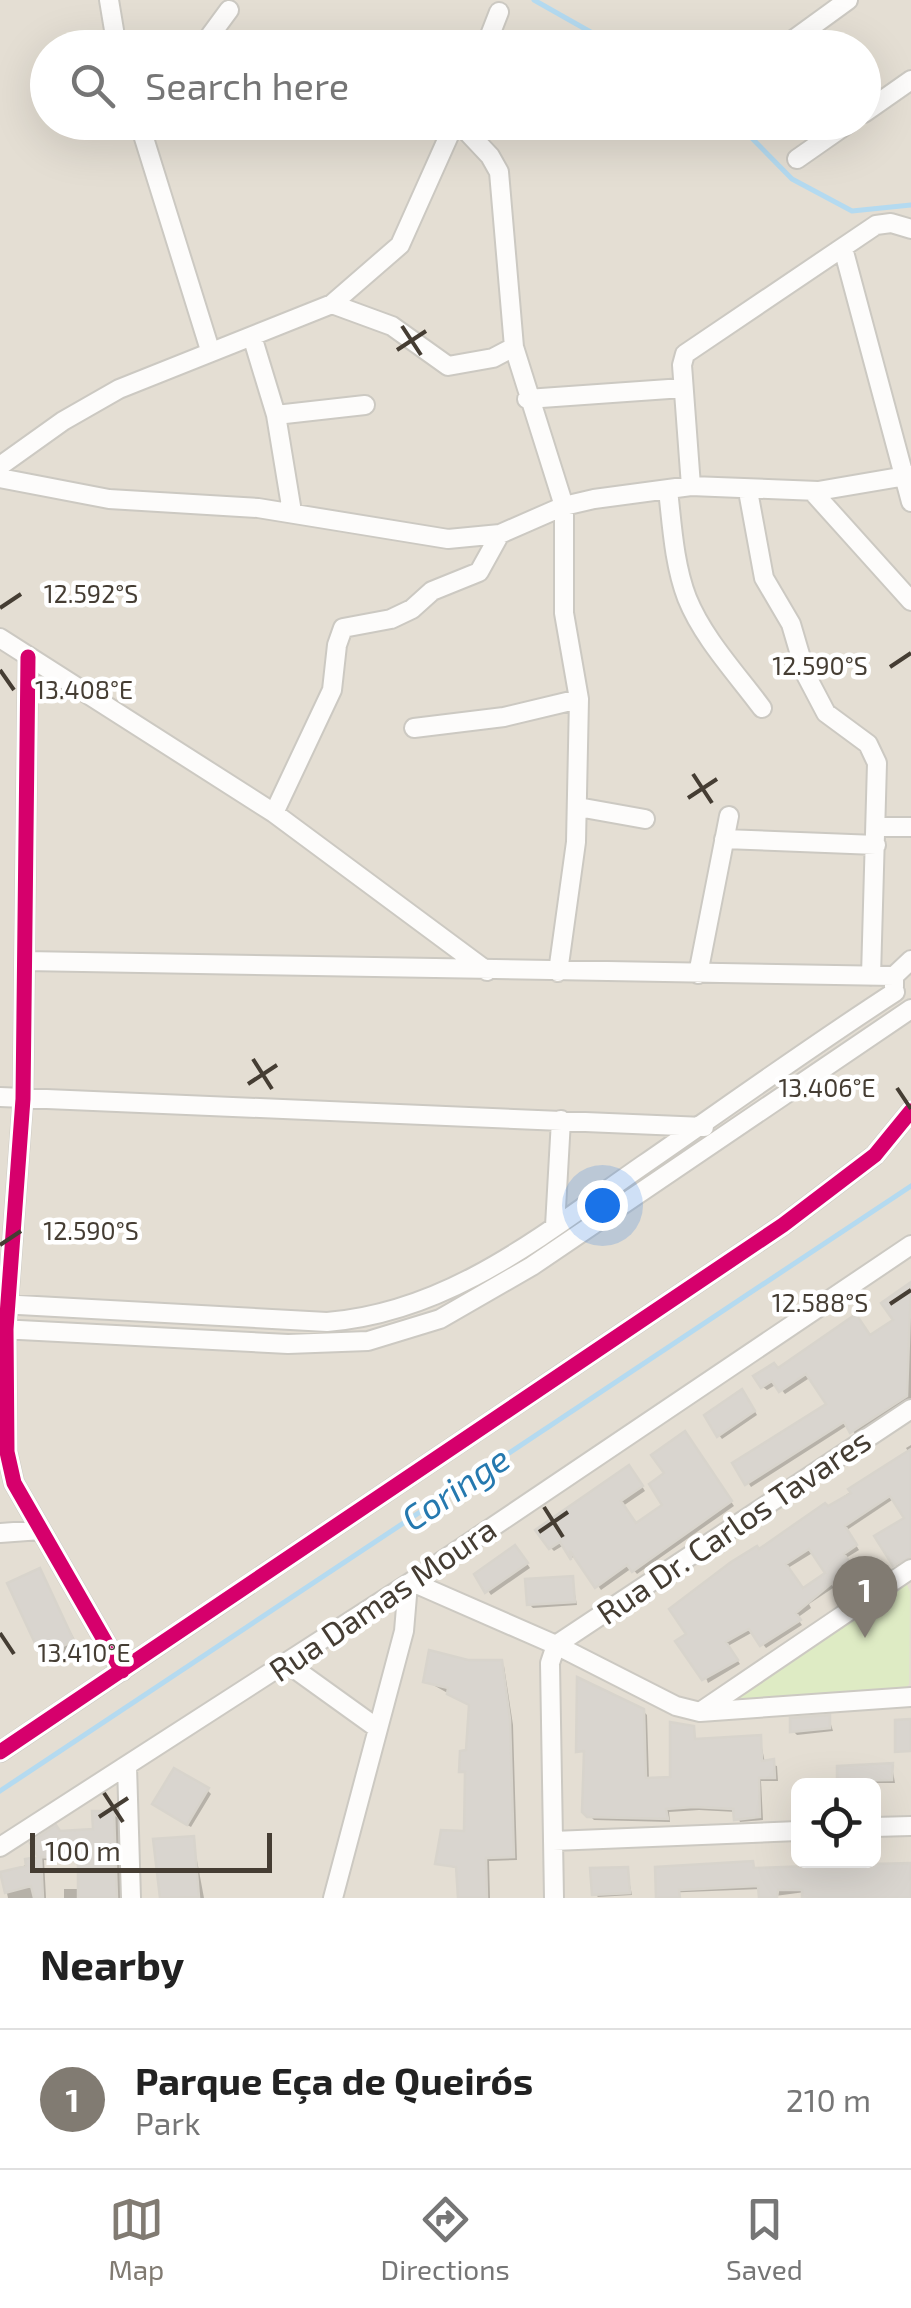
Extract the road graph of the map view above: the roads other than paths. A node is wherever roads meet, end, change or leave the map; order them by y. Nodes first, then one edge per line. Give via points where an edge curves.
1 (109, 0) edge
2 (848, 0) edge
3 (229, 10) dead end
4 (499, 12) dead end
5 (114, 30) edge
6 (215, 30) edge
7 (492, 30) edge
8 (807, 30) edge
9 (911, 80) edge
10 (881, 101) edge
11 (148, 140) edge
12 (449, 140) edge
13 (474, 140) edge
14 (825, 140) edge
15 (797, 160) dead end
16 (911, 228) edge
17 (843, 248) junction
18 (332, 304) junction
19 (252, 336) junction
20 (514, 347) junction
21 (210, 350) junction
22 (684, 388) junction
23 (527, 399) junction
24 (366, 405) dead end
25 (276, 415) junction
26 (0, 466) edge
27 (909, 475) edge
28 (0, 478) edge
29 (691, 486) junction
30 (668, 490) junction
31 (748, 490) junction
32 (812, 492) junction
33 (911, 502) edge
34 (564, 506) junction
35 (292, 512) junction
36 (500, 534) junction
37 (911, 601) edge
38 (0, 638) edge
39 (28, 657) junction
40 (579, 699) junction
41 (762, 708) dead end
42 (414, 728) dead end
43 (578, 808) junction
44 (274, 813) junction
45 (729, 816) dead end
46 (644, 819) dead end
47 (911, 827) edge
48 (877, 836) junction
49 (724, 839) junction
50 (911, 960) edge
51 (25, 961) junction
52 (487, 971) junction
53 (558, 972) junction
54 (698, 974) junction
55 (871, 976) junction
56 (895, 984) junction
57 (911, 1007) edge
58 (0, 1097) edge
59 (23, 1099) junction
60 (911, 1111) edge
61 (561, 1120) junction
62 (700, 1125) junction
63 (725, 1135) junction
64 (556, 1226) junction
65 (911, 1245) edge
66 (4, 1304) edge
67 (3, 1329) edge
68 (911, 1409) edge
69 (41, 1530) junction
70 (0, 1533) edge
71 (911, 1569) edge
72 (410, 1583) junction
73 (556, 1646) junction
74 (288, 1664) junction
75 (122, 1670) junction
76 (911, 1696) edge
77 (700, 1712) junction
78 (377, 1728) junction
79 (0, 1752) edge
80 (127, 1766) junction
81 (911, 1826) edge
82 (881, 1828) edge
83 (791, 1830) edge
84 (553, 1841) junction
85 (0, 1847) edge
86 (132, 1898) edge
87 (334, 1898) edge
88 (554, 1898) edge

1 - 5 street
2 - 8 street
3 - 6 street
4 - 7 street
9 - 10 street
11 - 21 street
12 - 18 street via 400,245
13 - 20 street via 498,172
14 - 15 street
16 - 17 street via 876,225
17 - 22 street via 685,354
17 - 27 street
18 - 19 street
18 - 20 street via 392,326 448,366 494,358
19 - 21 street
19 - 25 street
20 - 23 street
21 - 26 street via 119,389
22 - 23 street
22 - 29 street
23 - 34 street
24 - 25 street
25 - 35 street
27 - 32 street
27 - 33 street
28 - 35 street via 109,499
29 - 30 street
29 - 31 street
30 - 34 street
30 - 41 street via 686,596 702,629
31 - 32 street
31 - 48 street via 764,578 790,624 806,675 832,720 875,752
32 - 37 street
34 - 36 street
34 - 40 street via 564,613
35 - 36 street via 448,539
36 - 44 street via 479,572 432,590 390,619 343,628 332,690
38 - 39 street
39 - 44 street
39 - 51 street
40 - 42 street
40 - 43 street
43 - 46 street
43 - 53 street
44 - 52 street
45 - 49 street
47 - 48 street
48 - 49 street
48 - 55 street
49 - 54 street
50 - 56 street
51 - 52 street
51 - 59 street
52 - 53 street
53 - 54 street
54 - 55 street
55 - 56 street
56 - 57 street
56 - 62 street
57 - 63 street
58 - 59 street
59 - 61 street
59 - 66 street
60 - 75 street via 850,1177 783,1226
61 - 62 street
61 - 64 street
62 - 63 street
62 - 64 street
63 - 67 street via 469,1304 391,1336 288,1344
64 - 66 street via 445,1293 361,1319 294,1322
65 - 72 street, Rua Damas Moura
66 - 67 street
67 - 69 street via 9,1469
68 - 73 street, Rua Dr. Carlos Tavares
69 - 70 street
69 - 75 street
71 - 77 street
72 - 73 street
72 - 74 street, Rua Damas Moura
72 - 78 street via 408,1615
73 - 77 street
73 - 84 street via 550,1663
74 - 78 street
74 - 80 street, Rua Damas Moura
75 - 79 street
76 - 77 street
78 - 87 street
80 - 85 street, Rua Damas Moura
80 - 86 street
81 - 82 street
83 - 84 street
84 - 88 street

